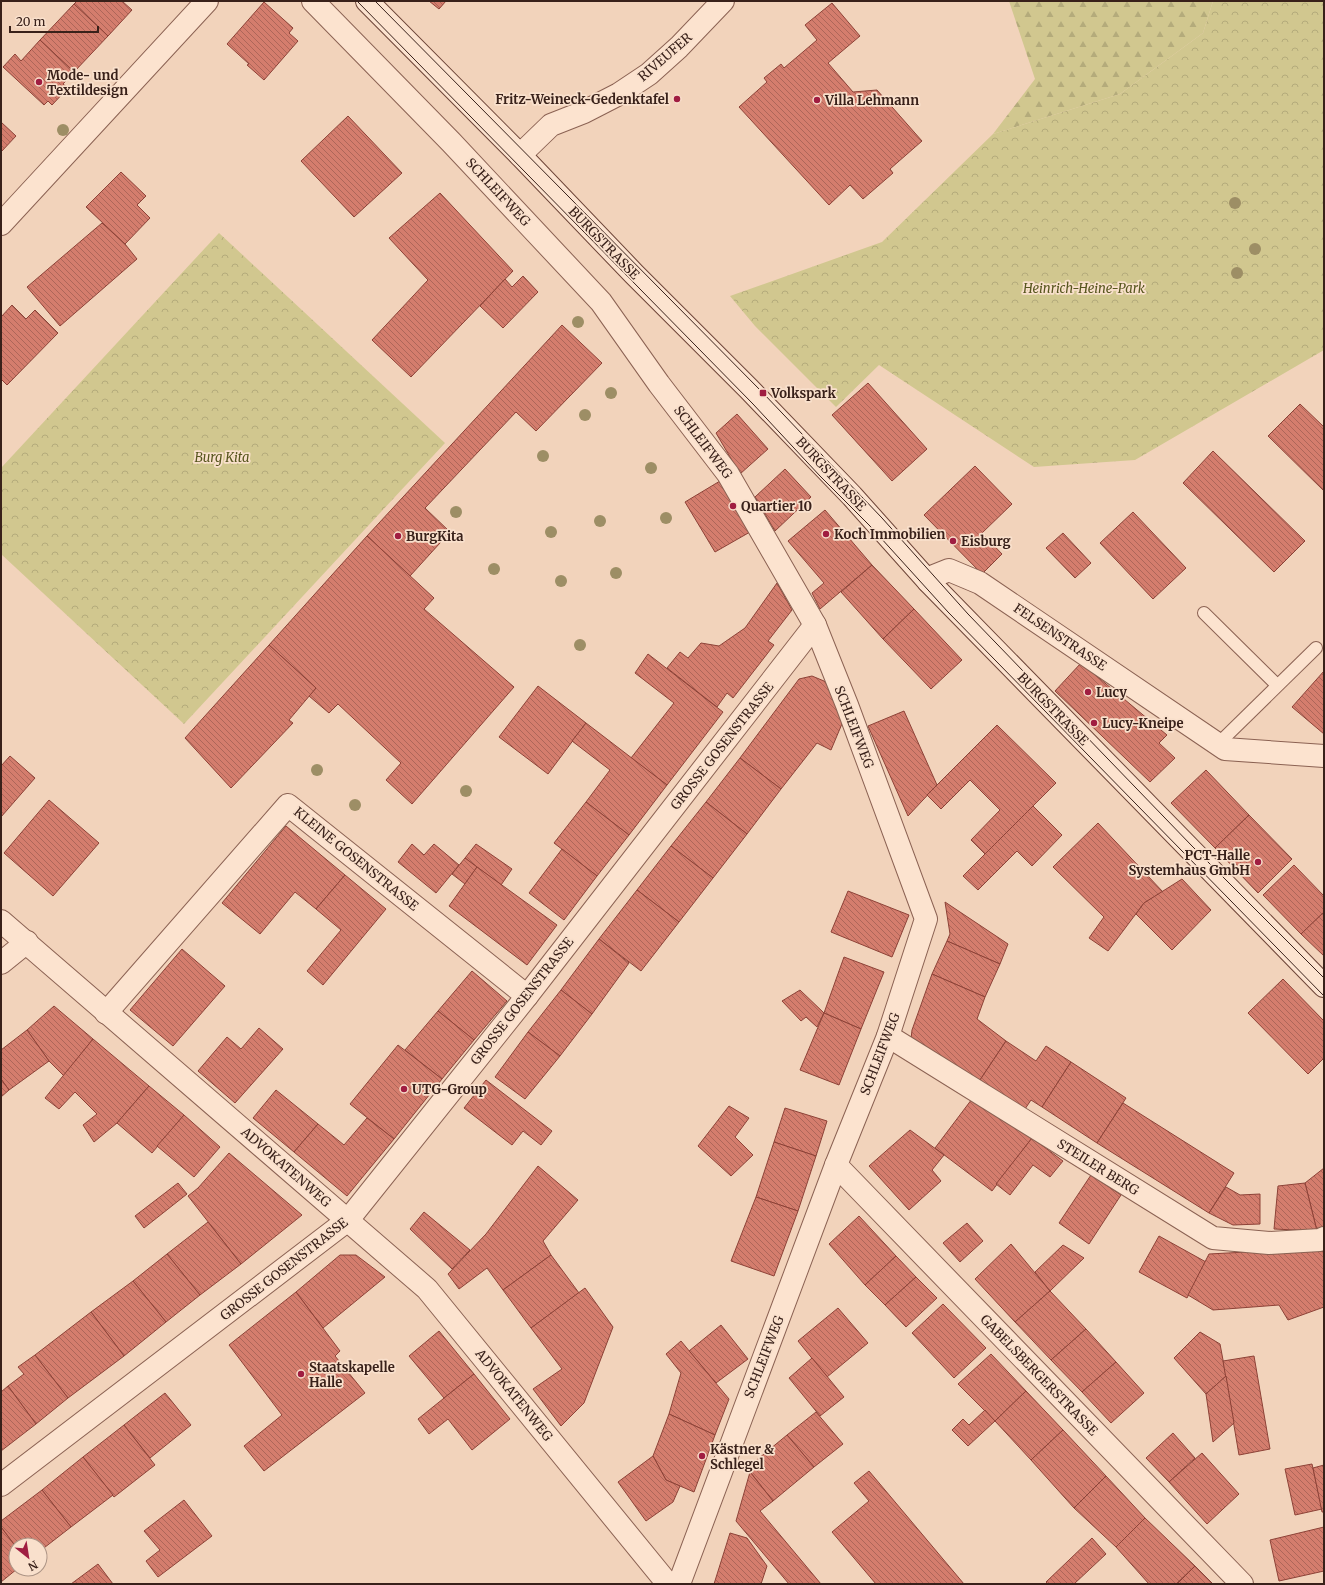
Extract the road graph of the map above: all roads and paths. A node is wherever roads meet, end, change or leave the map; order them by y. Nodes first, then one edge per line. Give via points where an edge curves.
1 (207, 1) edge
2 (312, 1) edge
3 (367, 1) edge
4 (723, 1) edge
5 (520, 155) junction
6 (1, 224) edge
7 (928, 581) junction
8 (1204, 613) dead end
9 (815, 625) junction
10 (1316, 648) dead end
11 (1277, 685) junction
12 (1218, 744) junction
13 (1324, 756) edge
14 (1, 921) edge
15 (27, 942) junction
16 (1, 963) edge
17 (1324, 986) edge
18 (527, 996) junction
19 (106, 1012) junction
20 (888, 1036) junction
21 (836, 1166) junction
22 (348, 1220) junction
23 (1324, 1238) edge
24 (1, 1485) edge
25 (668, 1584) edge
26 (679, 1584) edge
27 (1242, 1584) edge

1 - 6 street
2 - 9 street, SCHLEIFWEG via 451,142 600,302 728,474
3 - 5 street, BURGSTRASSE
4 - 5 street, RIVEUFER via 679,48 649,74 619,94 551,125
5 - 7 street, BURGSTRASSE via 852,496
7 - 12 street, FELSENSTRASSE via 949,570 980,583
7 - 17 street, BURGSTRASSE
8 - 11 lane
9 - 18 street, GROSSE GOSENSTRASSE
9 - 20 street, SCHLEIFWEG via 926,919
10 - 11 lane
11 - 12 lane
12 - 13 street, FELSENSTRASSE via 1225,749
14 - 15 street, ADVOKATENWEG
15 - 16 street
15 - 19 street, ADVOKATENWEG
18 - 19 street, KLEINE GOSENSTRASSE via 288,805
18 - 22 street, GROSSE GOSENSTRASSE
19 - 22 street, ADVOKATENWEG
20 - 21 street, SCHLEIFWEG
20 - 23 street, STEILER BERG via 1213,1238 1270,1243
21 - 26 street, SCHLEIFWEG
21 - 27 street, GABELSBERGERSTRASSE
22 - 24 street, GROSSE GOSENSTRASSE
22 - 25 street, ADVOKATENWEG via 427,1289

